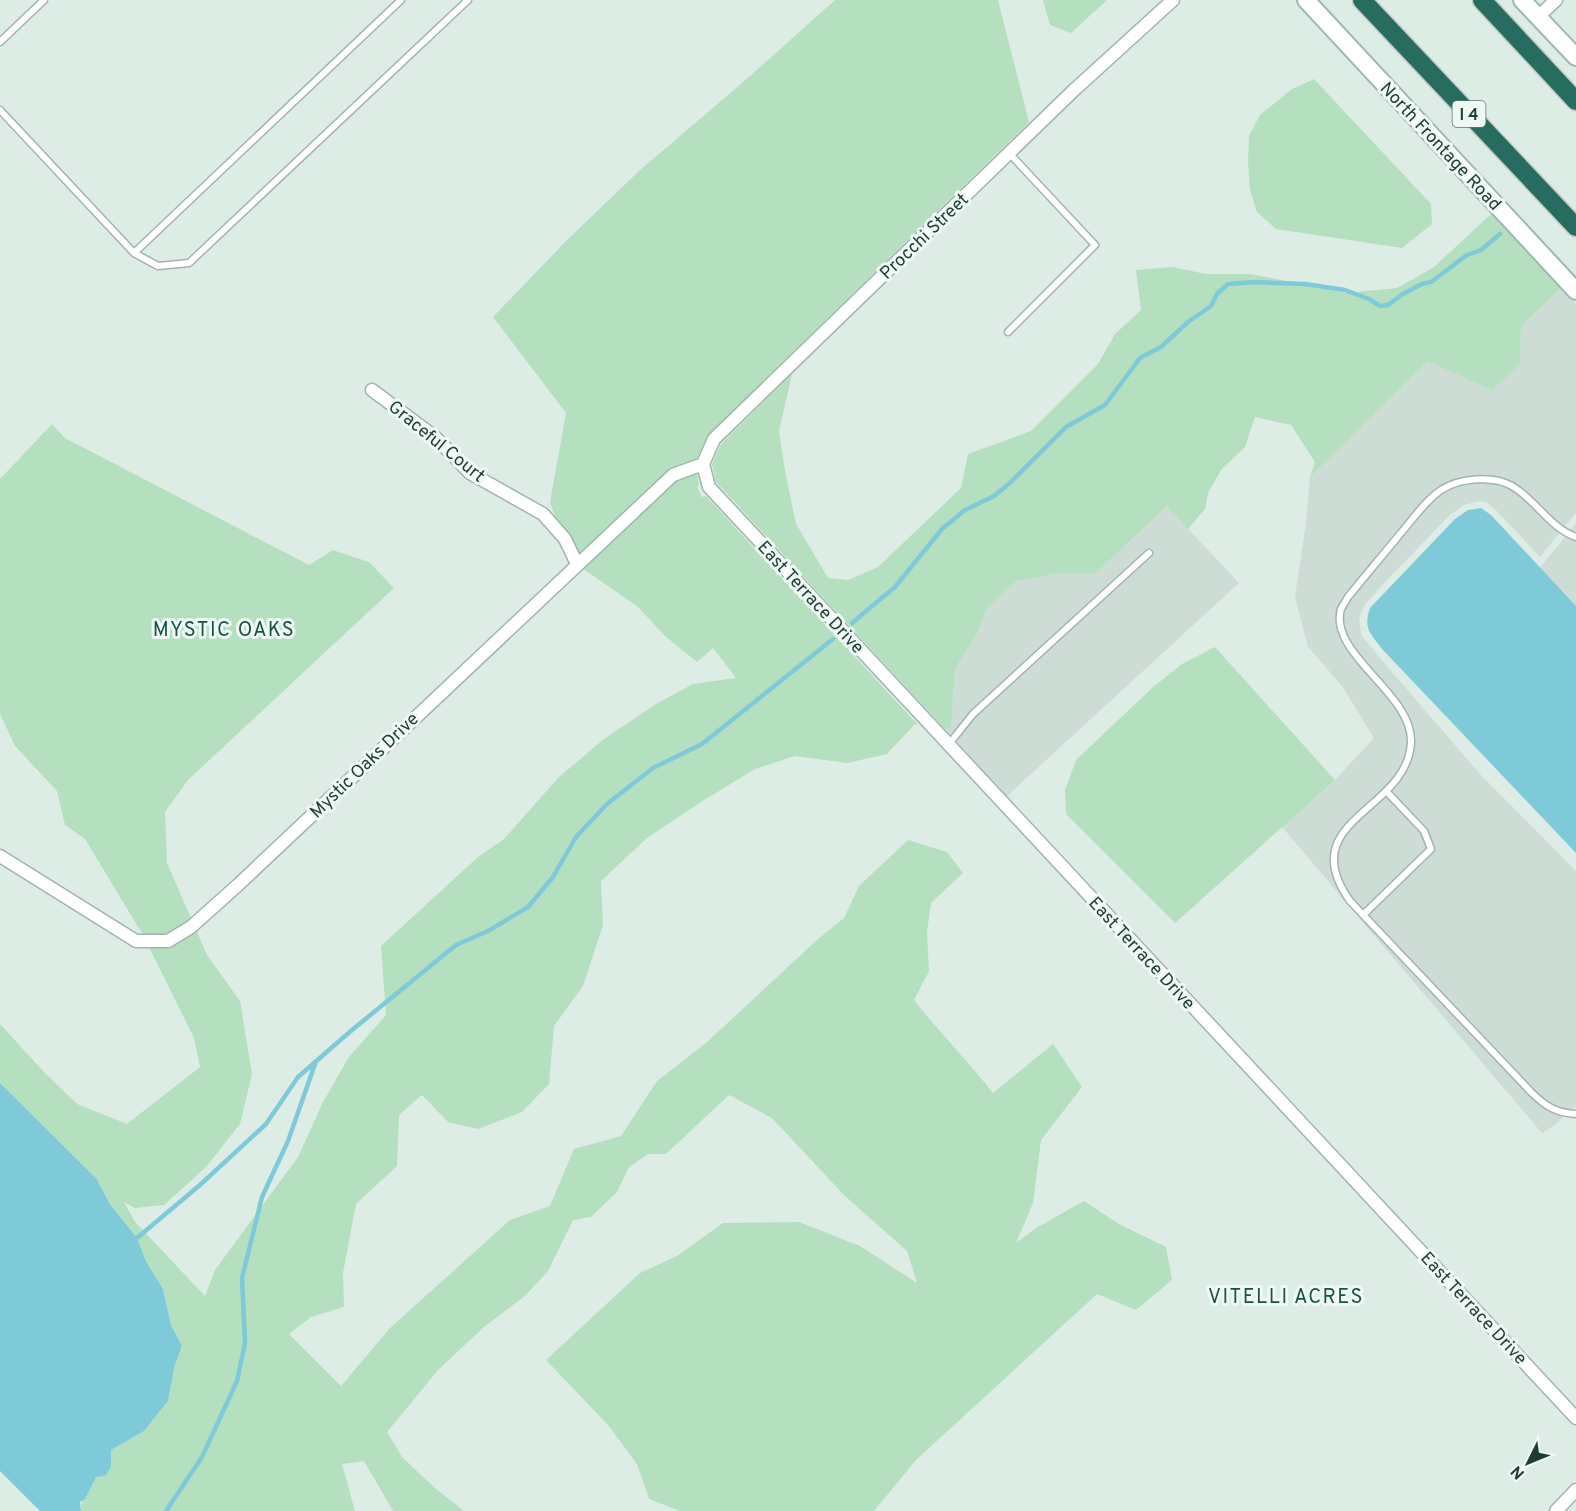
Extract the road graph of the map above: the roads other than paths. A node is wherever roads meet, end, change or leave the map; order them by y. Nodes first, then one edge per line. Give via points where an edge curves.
1 (44, 0) edge
2 (401, 0) edge
3 (468, 0) edge
4 (1173, 0) edge
5 (1306, 0) edge
6 (1362, 0) edge
7 (1482, 0) edge
8 (1522, 0) edge
9 (1556, 0) edge
10 (1538, 17) junction
11 (0, 42) edge
12 (1576, 57) edge
13 (1576, 101) edge
14 (0, 110) edge
15 (1009, 153) junction
16 (1576, 227) edge
17 (134, 253) junction
18 (1576, 291) edge
19 (1008, 332) dead end
20 (372, 390) dead end
21 (703, 464) junction
22 (1576, 537) edge
23 (1149, 553) dead end
24 (577, 564) junction
25 (948, 744) junction
26 (1386, 791) junction
27 (0, 856) edge
28 (1363, 915) junction
29 (1576, 1114) edge
30 (1576, 1418) edge
31 (1576, 1490) edge
32 (1557, 1511) edge

1 - 11 lane
2 - 17 lane
3 - 17 lane via 189,263 158,266
4 - 15 street, Procchi Street
5 - 18 street, North Frontage Road
6 - 16 highway, I 4
7 - 13 highway
8 - 10 street
9 - 10 street
10 - 12 street
14 - 17 lane
15 - 19 lane via 1095,245
15 - 21 street, Procchi Street via 714,439
20 - 24 street, Graceful Court via 435,437 470,473 543,514 565,539
21 - 24 street, Mystic Oaks Drive via 673,475
21 - 25 street, East Terrace Drive via 709,487
22 - 26 lane via 1567,534 1511,486 1484,480 1455,483 1419,511 1348,597 1341,610 1348,643 1405,714 1410,728 1409,758
23 - 25 lane via 973,714
24 - 27 street, Mystic Oaks Drive via 239,885 191,927 168,941 136,941
25 - 30 street, East Terrace Drive
26 - 28 lane via 1345,830 1335,848 1333,863 1338,881
26 - 28 lane via 1424,831 1431,849
28 - 29 lane via 1543,1104 1561,1113
31 - 32 street

